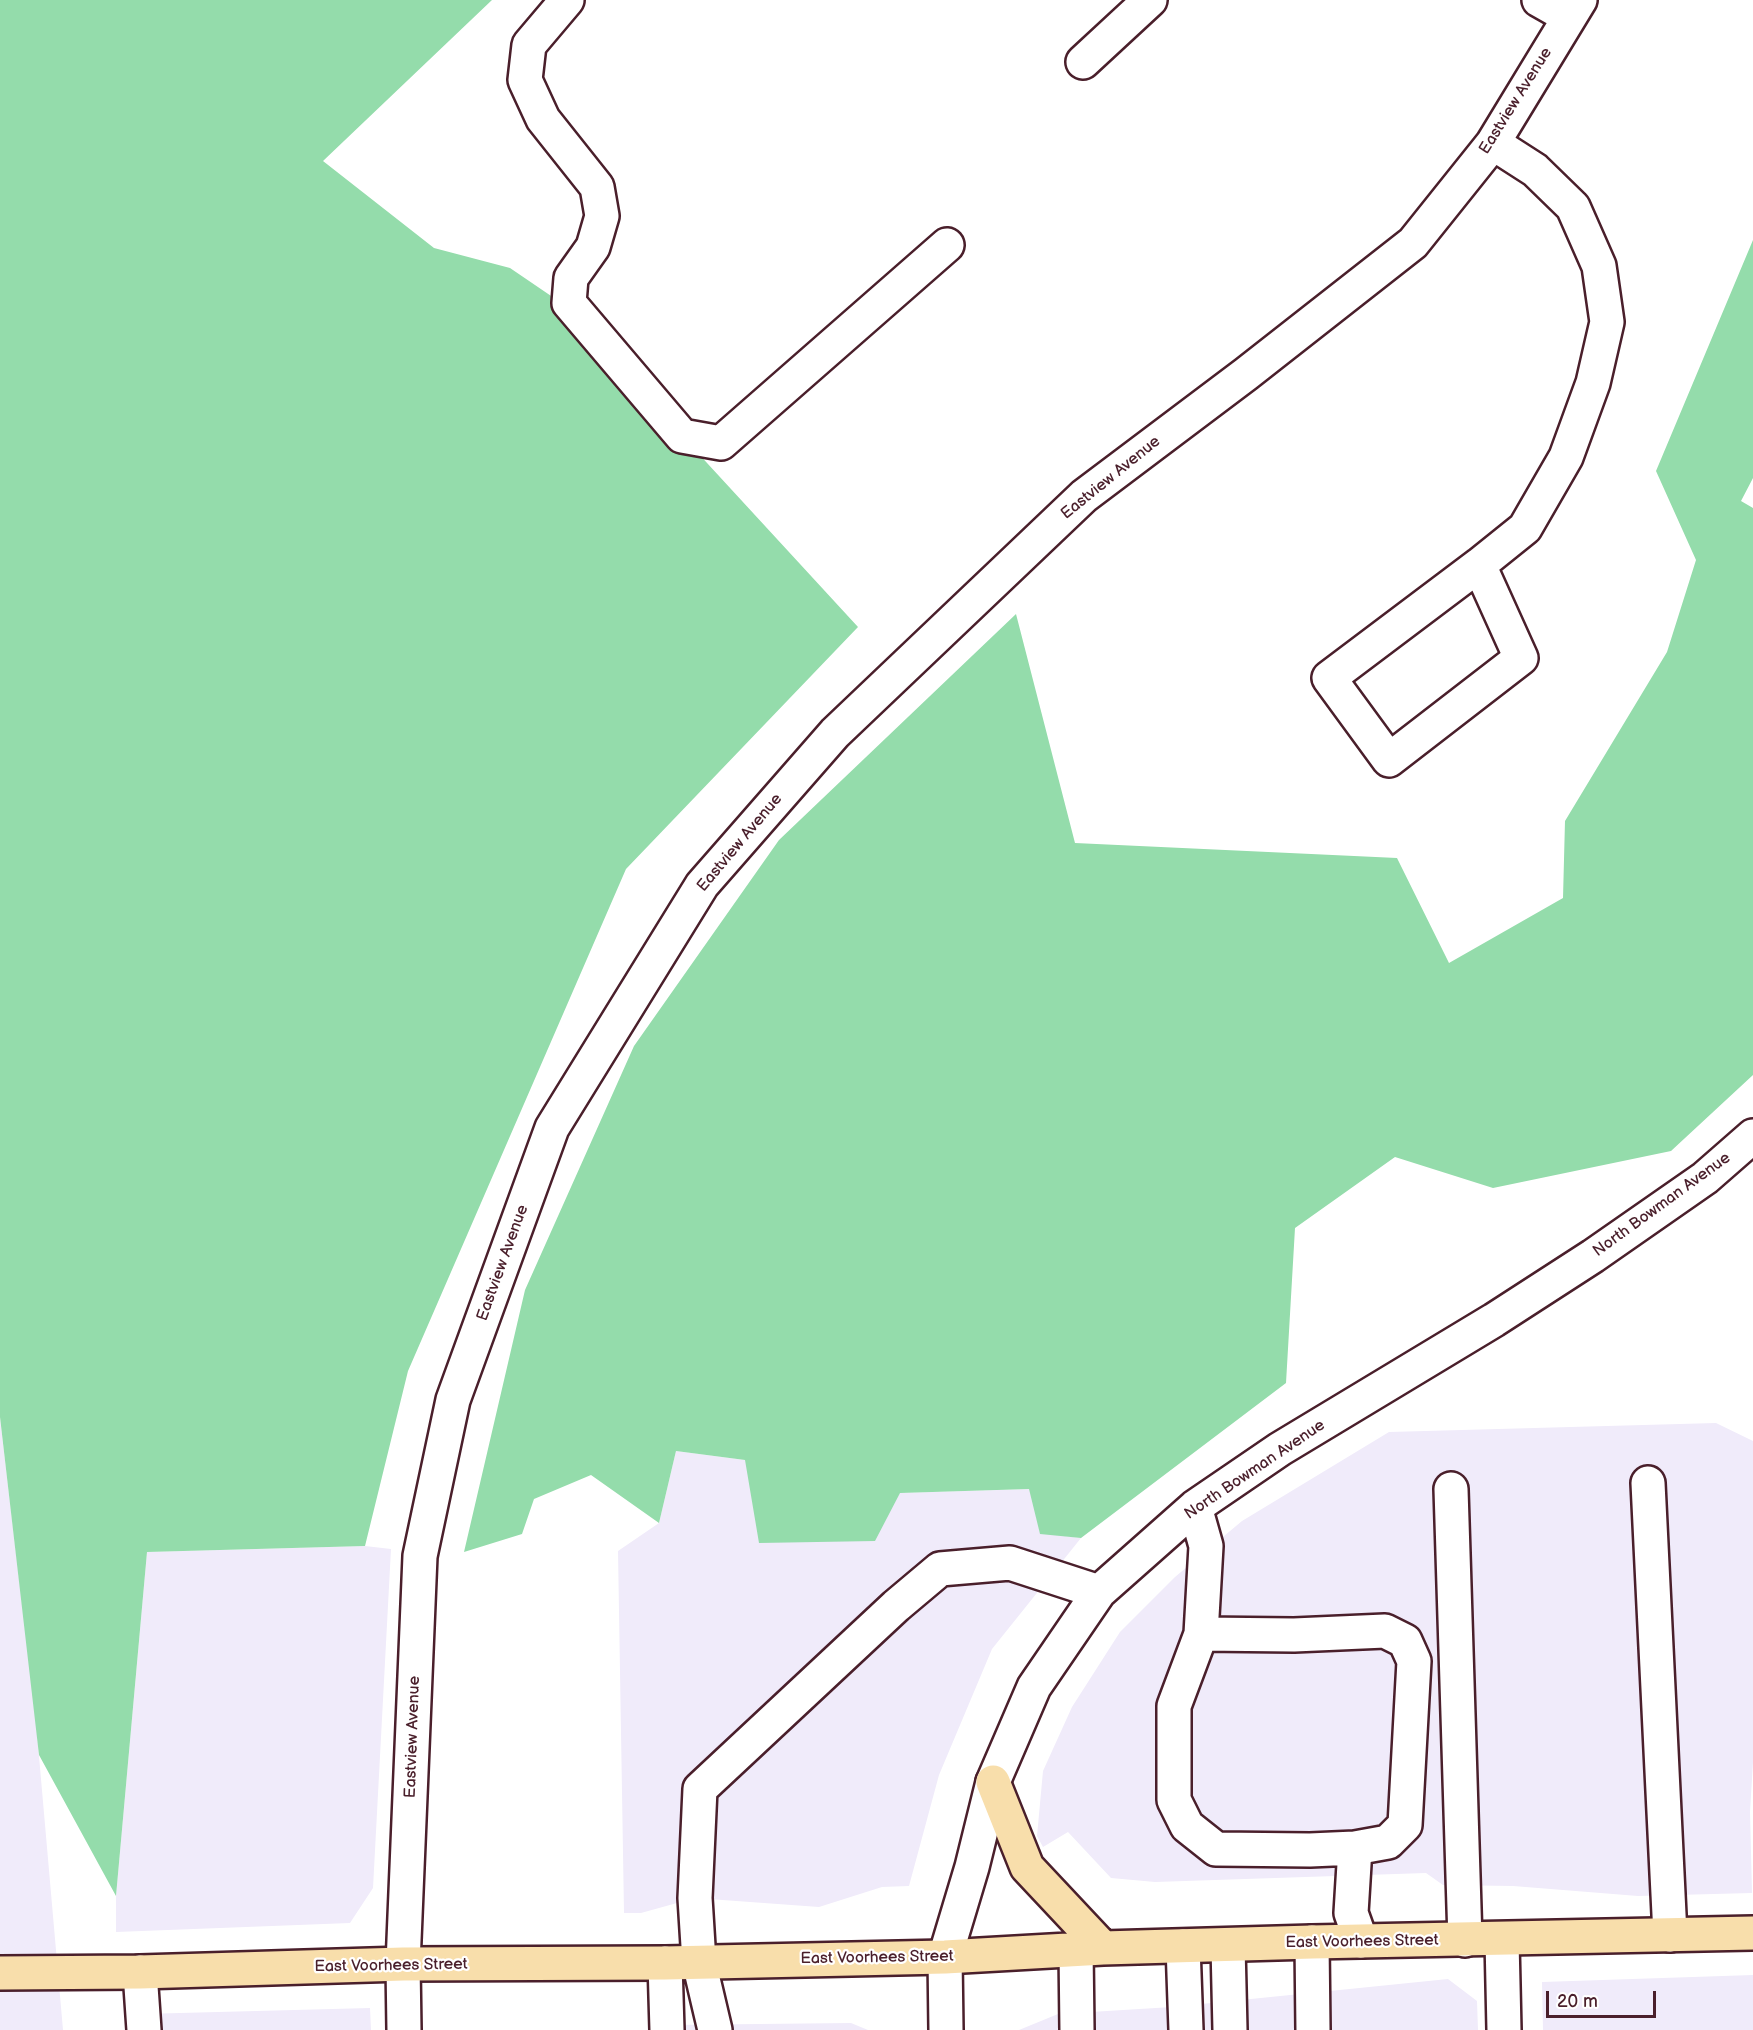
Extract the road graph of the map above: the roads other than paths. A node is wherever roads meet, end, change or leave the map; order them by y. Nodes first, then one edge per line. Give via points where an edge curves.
1 (567, 0) edge
2 (1150, 0) edge
3 (1539, 0) edge
4 (1574, 8) edge
5 (1083, 62) dead end
6 (1493, 143) junction
7 (947, 245) dead end
8 (1479, 565) junction
9 (1753, 1136) edge
10 (1648, 1482) dead end
11 (1451, 1489) dead end
12 (1195, 1507) junction
13 (1099, 1592) junction
14 (1201, 1634) junction
15 (993, 1782) junction
16 (1355, 1848) junction
17 (1753, 1934) edge
18 (1670, 1935) junction
19 (1465, 1940) junction
20 (1503, 1940) junction
21 (1361, 1941) junction
22 (1312, 1942) junction
23 (1184, 1946) junction
24 (1228, 1946) junction
25 (1089, 1949) junction
26 (945, 1957) junction
27 (699, 1962) junction
28 (665, 1963) junction
29 (403, 1965) junction
30 (140, 1972) junction
31 (0, 1973) edge
32 (144, 2030) edge
33 (404, 2030) edge
34 (667, 2030) edge
35 (715, 2030) edge
36 (946, 2030) edge
37 (1077, 2030) edge
38 (1186, 2030) edge
39 (1230, 2030) edge
40 (1313, 2030) edge
41 (1504, 2030) edge

1 - 7 street via 529,45 525,80 543,119 597,187 602,216 593,248 571,278 569,303 682,436 721,443
2 - 5 street
3 - 4 street
4 - 6 street, Eastview Avenue
6 - 8 street via 1535,170 1573,207 1599,266 1607,322 1593,383 1566,457 1525,528
6 - 29 street, Eastview Avenue via 1413,243 1084,496 836,733 702,885 552,1128 453,1400 420,1556
8 - 8 street via 1329,678 1389,760 1521,658
9 - 12 street, North Bowman Avenue via 1705,1178 1593,1256 1280,1449
10 - 18 street
11 - 19 street
12 - 13 street, North Bowman Avenue
12 - 14 street via 1206,1546
13 - 15 street, North Bowman Avenue via 1034,1687
13 - 27 street via 1010,1563 939,1569 896,1606 700,1789 695,1898
14 - 16 street via 1174,1706 1174,1800 1187,1826 1216,1849
14 - 16 street via 1385,1631 1405,1641 1414,1661 1405,1825 1388,1842
15 - 25 main road via 1027,1867
15 - 26 street, North Bowman Avenue
16 - 21 street via 1351,1913
17 - 18 main road, East Voorhees Street
18 - 20 main road, East Voorhees Street
19 - 20 main road, East Voorhees Street
19 - 21 main road, East Voorhees Street
20 - 41 street
21 - 22 main road, East Voorhees Street
22 - 24 main road, East Voorhees Street
22 - 40 street
23 - 24 main road, East Voorhees Street
23 - 25 main road, East Voorhees Street
23 - 38 street
24 - 39 street
25 - 26 main road, East Voorhees Street
25 - 37 street
26 - 27 main road, East Voorhees Street
26 - 36 street, North Bowman Avenue
27 - 28 main road, East Voorhees Street
27 - 35 street
28 - 29 main road, East Voorhees Street
28 - 34 street
29 - 30 main road, East Voorhees Street
29 - 33 street, Eastview Avenue
30 - 31 main road, East Voorhees Street
30 - 32 street

